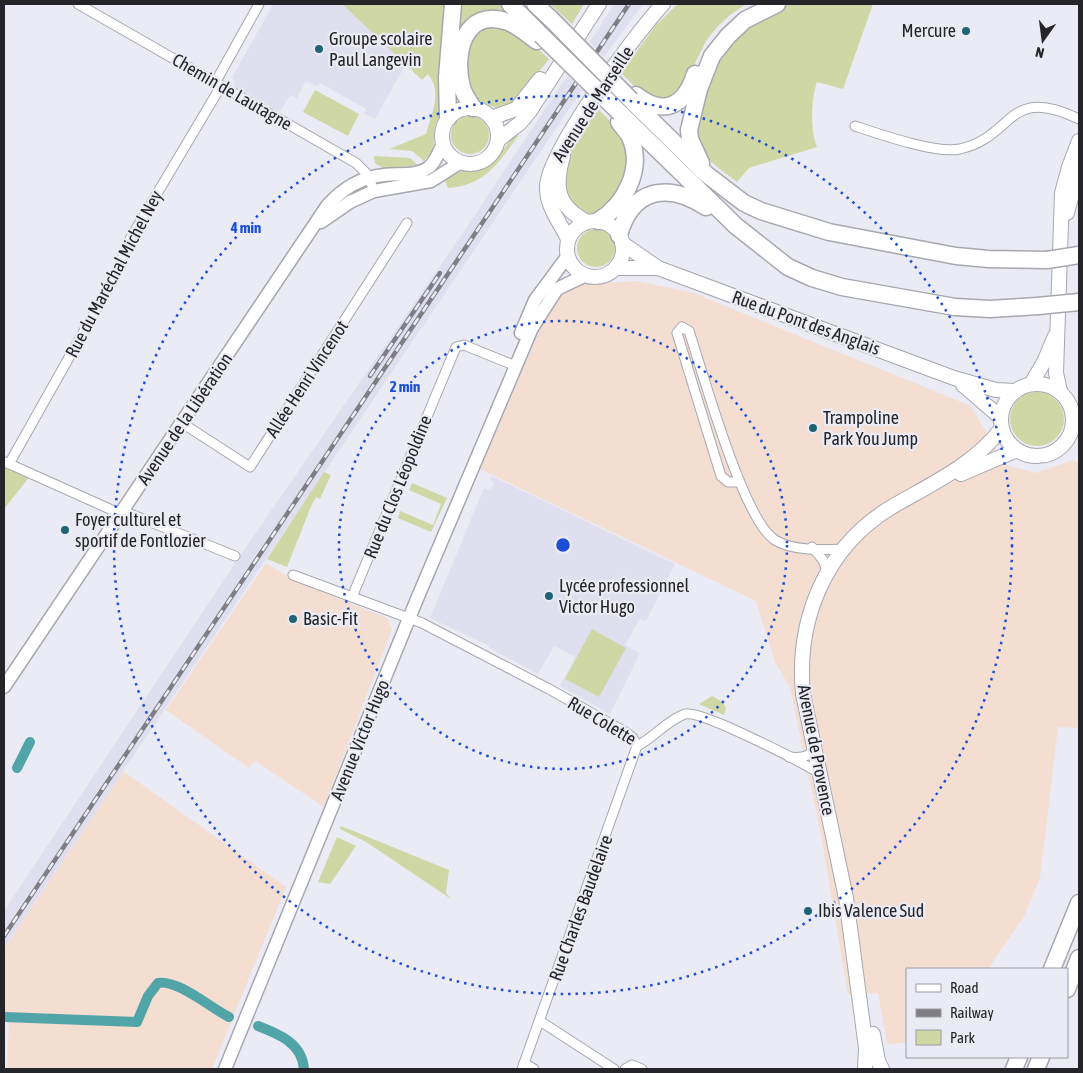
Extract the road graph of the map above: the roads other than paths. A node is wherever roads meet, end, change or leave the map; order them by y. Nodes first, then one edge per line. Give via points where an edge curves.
1 (78, 4) edge
2 (259, 4) edge
3 (453, 4) edge
4 (510, 4) edge
5 (535, 4) edge
6 (589, 4) edge
7 (599, 4) edge
8 (663, 4) edge
9 (674, 4) edge
10 (755, 4) edge
11 (777, 4) edge
12 (539, 38) junction
13 (218, 84) junction
14 (633, 97) junction
15 (473, 108) junction
16 (618, 116) junction
17 (448, 118) junction
18 (491, 118) junction
19 (1079, 119) edge
20 (855, 126) dead end
21 (498, 140) junction
22 (1079, 141) edge
23 (443, 144) junction
24 (461, 162) junction
25 (1079, 168) edge
26 (706, 174) junction
27 (369, 178) junction
28 (374, 191) junction
29 (593, 222) junction
30 (407, 223) dead end
31 (316, 225) junction
32 (736, 226) junction
33 (1062, 230) junction
34 (568, 239) junction
35 (621, 239) junction
36 (1079, 256) edge
37 (567, 257) junction
38 (1044, 260) junction
39 (1079, 262) edge
40 (616, 268) junction
41 (658, 268) junction
42 (584, 276) junction
43 (1079, 302) edge
44 (1059, 323) junction
45 (511, 364) junction
46 (954, 378) junction
47 (1031, 384) junction
48 (1015, 391) junction
49 (1060, 391) junction
50 (1075, 407) edge
51 (496, 412) junction
52 (182, 423) junction
53 (1001, 423) junction
54 (1076, 429) edge
55 (1017, 450) junction
56 (7, 463) edge
57 (740, 482) junction
58 (122, 512) junction
59 (812, 547) junction
60 (843, 548) junction
61 (235, 556) dead end
62 (827, 571) junction
63 (293, 575) dead end
64 (352, 597) junction
65 (409, 618) junction
66 (4, 687) edge
67 (637, 746) junction
68 (815, 748) junction
69 (786, 756) junction
70 (821, 775) junction
71 (1079, 903) edge
72 (1079, 958) edge
73 (1052, 968) edge
74 (1068, 987) edge
75 (540, 1021) junction
76 (523, 1066) edge
77 (225, 1069) edge
78 (534, 1069) edge
79 (614, 1069) edge
80 (625, 1069) edge
81 (642, 1069) edge
82 (866, 1069) edge
83 (882, 1069) edge

1 - 13 street, Chemin de Lautagne
2 - 13 street, Rue du Maréchal Michel Ney
3 - 17 highway via 447,77
4 - 12 highway
5 - 14 highway, bridge
6 - 18 main road via 523,103 516,110
7 - 21 main road via 530,111
8 - 34 main road, Avenue de Marseille via 632,42 570,133 553,164 548,196 553,213
9 - 29 main road, Avenue de Marseille via 652,24 636,45 566,149 559,177 560,196 571,213
10 - 14 highway via 730,20 716,35 698,65 689,89 677,102 665,107 654,106
11 - 26 highway via 736,27 706,68 689,130
12 - 15 highway via 498,20 486,20 469,29 461,46 460,80
12 - 16 highway, bridge via 590,83
13 - 27 street, Chemin de Lautagne via 356,163
13 - 56 street, Rue du Maréchal Michel Ney via 130,239 115,276
14 - 26 highway
15 - 17 main road via 459,110
15 - 18 main road
16 - 29 highway via 630,137 635,155 633,176 626,193 605,217
16 - 32 highway
17 - 23 main road via 442,130
18 - 21 main road via 496,124
19 - 20 street via 1050,108 1034,106 1026,108 975,143 957,149 892,138
21 - 24 main road via 485,160 469,164
22 - 33 main road via 1062,193
23 - 24 main road via 453,158
23 - 27 main road, Avenue de la Libération via 434,162 425,169 416,173
24 - 28 main road, Avenue de la Libération via 430,181
25 - 33 main road
26 - 38 highway via 761,212 821,230 970,258
27 - 28 street, Chemin de Lautagne
27 - 31 main road, Avenue de la Libération via 336,196
28 - 31 main road, Avenue de la Libération via 350,202
29 - 34 main road via 576,228
29 - 35 main road via 614,228
30 - 52 street, Allée Henri Vincenot via 250,467
31 - 52 main road, Avenue de la Libération
32 - 35 highway via 691,197 673,192 659,193 646,196 630,209
32 - 43 highway, bridge via 788,266 842,287 954,307 990,309
33 - 44 main road
34 - 37 main road
35 - 40 main road via 623,252
35 - 41 main road, Rue du Pont des Anglais
36 - 38 highway, bridge
37 - 42 main road
37 - 45 main road, Avenue Victor Hugo via 535,300
38 - 39 highway, bridge
40 - 41 main road, Rue du Pont des Anglais
40 - 42 main road via 598,278
41 - 46 main road, Rue du Pont des Anglais
42 - 51 main road, Avenue Victor Hugo via 562,286 547,302 532,328
44 - 47 main road via 1052,347
44 - 49 main road via 1056,373
45 - 51 main road, Avenue Victor Hugo
45 - 64 street, Rue du Clos Léopoldine via 464,345 456,347
46 - 48 main road, Rue du Pont des Anglais via 996,390
46 - 53 main road, Rue du Pont des Anglais via 989,404
47 - 48 main road
47 - 49 main road via 1046,385
48 - 53 main road via 1005,401
49 - 50 main road
50 - 54 main road
51 - 65 main road, Avenue Victor Hugo
52 - 58 main road, Avenue de la Libération
53 - 55 main road via 1005,437
53 - 60 main road, Avenue de Provence via 978,454 859,530
54 - 55 main road via 1053,452 1033,456
55 - 83 main road, Avenue de Provence via 972,468 874,528 840,564 825,591 813,627 809,660 811,691 859,923 874,1046
56 - 58 street
57 - 57 street via 728,482 721,476 677,333 682,327 689,331
57 - 59 street via 768,535 788,545
58 - 61 street
58 - 66 main road, Avenue de la Libération
59 - 60 street
59 - 62 street
60 - 62 main road, Avenue de Provence
62 - 68 main road, Avenue de Provence via 811,606 803,643 803,694
63 - 64 street, Rue Colette
64 - 65 street, Rue Colette
65 - 67 street, Rue Colette via 627,733
65 - 77 main road, Avenue Victor Hugo
67 - 69 street, Rue Colette via 680,716 695,714
67 - 75 street, Rue Charles Baudelaire
68 - 69 street via 806,755
68 - 70 main road, Avenue de Provence
69 - 70 street, Rue Colette
70 - 82 main road, Avenue de Provence via 855,951
71 - 73 highway
72 - 74 highway
75 - 76 street, Rue Charles Baudelaire
75 - 79 street
76 - 78 street
80 - 81 street via 632,1065

